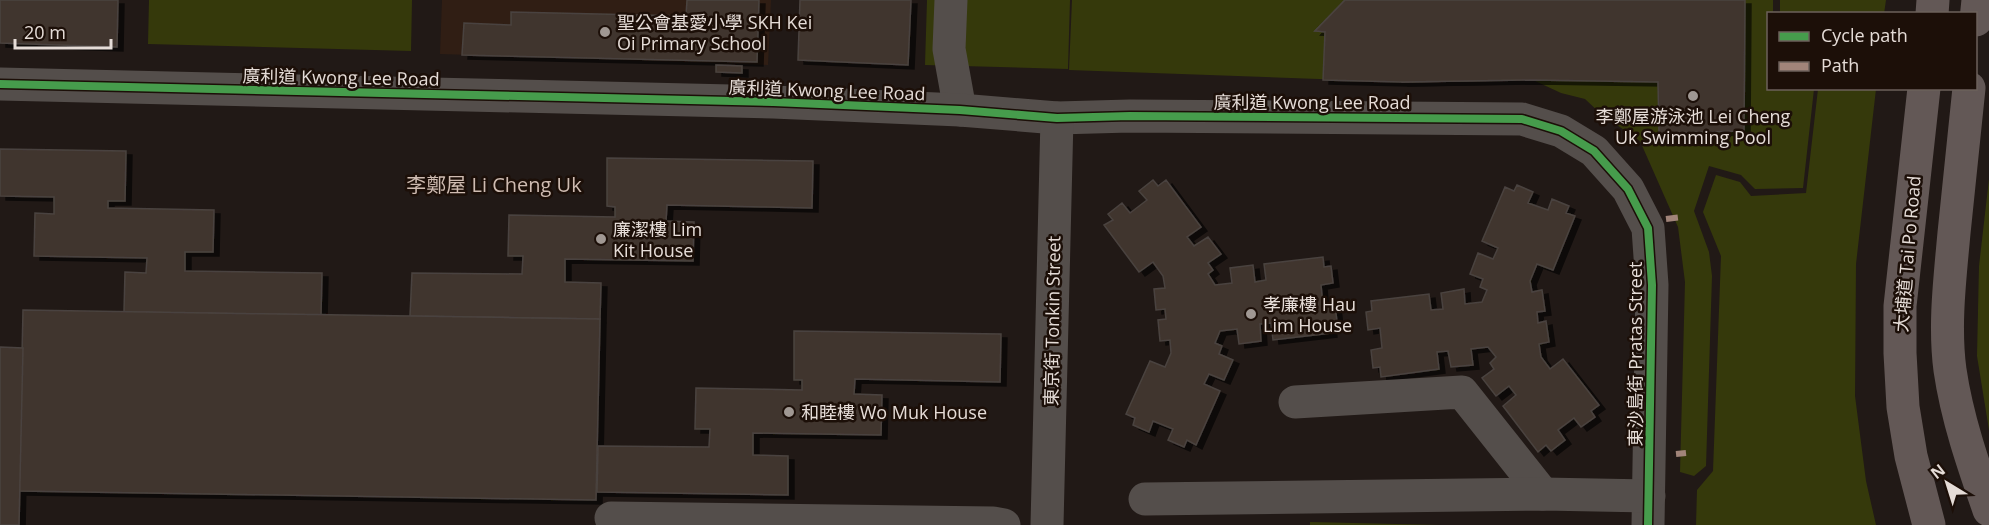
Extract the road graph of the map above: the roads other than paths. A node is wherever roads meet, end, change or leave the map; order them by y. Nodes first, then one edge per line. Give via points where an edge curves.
1 (951, 0) edge
2 (0, 84) edge
3 (1924, 90) edge
4 (1969, 90) edge
5 (960, 110) junction
6 (1057, 118) junction
7 (1628, 189) joint
8 (1295, 402) dead end
9 (1543, 494) junction
10 (1145, 499) dead end
11 (1648, 510) edge
12 (1989, 510) edge
13 (611, 518) dead end
14 (1004, 525) edge
15 (1047, 525) edge
16 (1929, 525) edge

1 - 5 street via 949,49
2 - 5 street, 廣利道 Kwong Lee Road via 741,101
3 - 16 main road, 大埔道 Tai Po Road via 1900,306 1900,353 1911,456
4 - 12 main road via 1950,280 1950,368 1972,462
5 - 6 street, 廣利道 Kwong Lee Road
6 - 7 street, 廣利道 Kwong Lee Road via 1522,119 1561,131 1594,151
6 - 15 street, 東京街 Tonkin Street
7 - 11 street, 東沙島街 Pratas Street via 1648,228 1652,285
8 - 9 street via 1462,392
9 - 10 street
9 - 11 street
13 - 14 street

